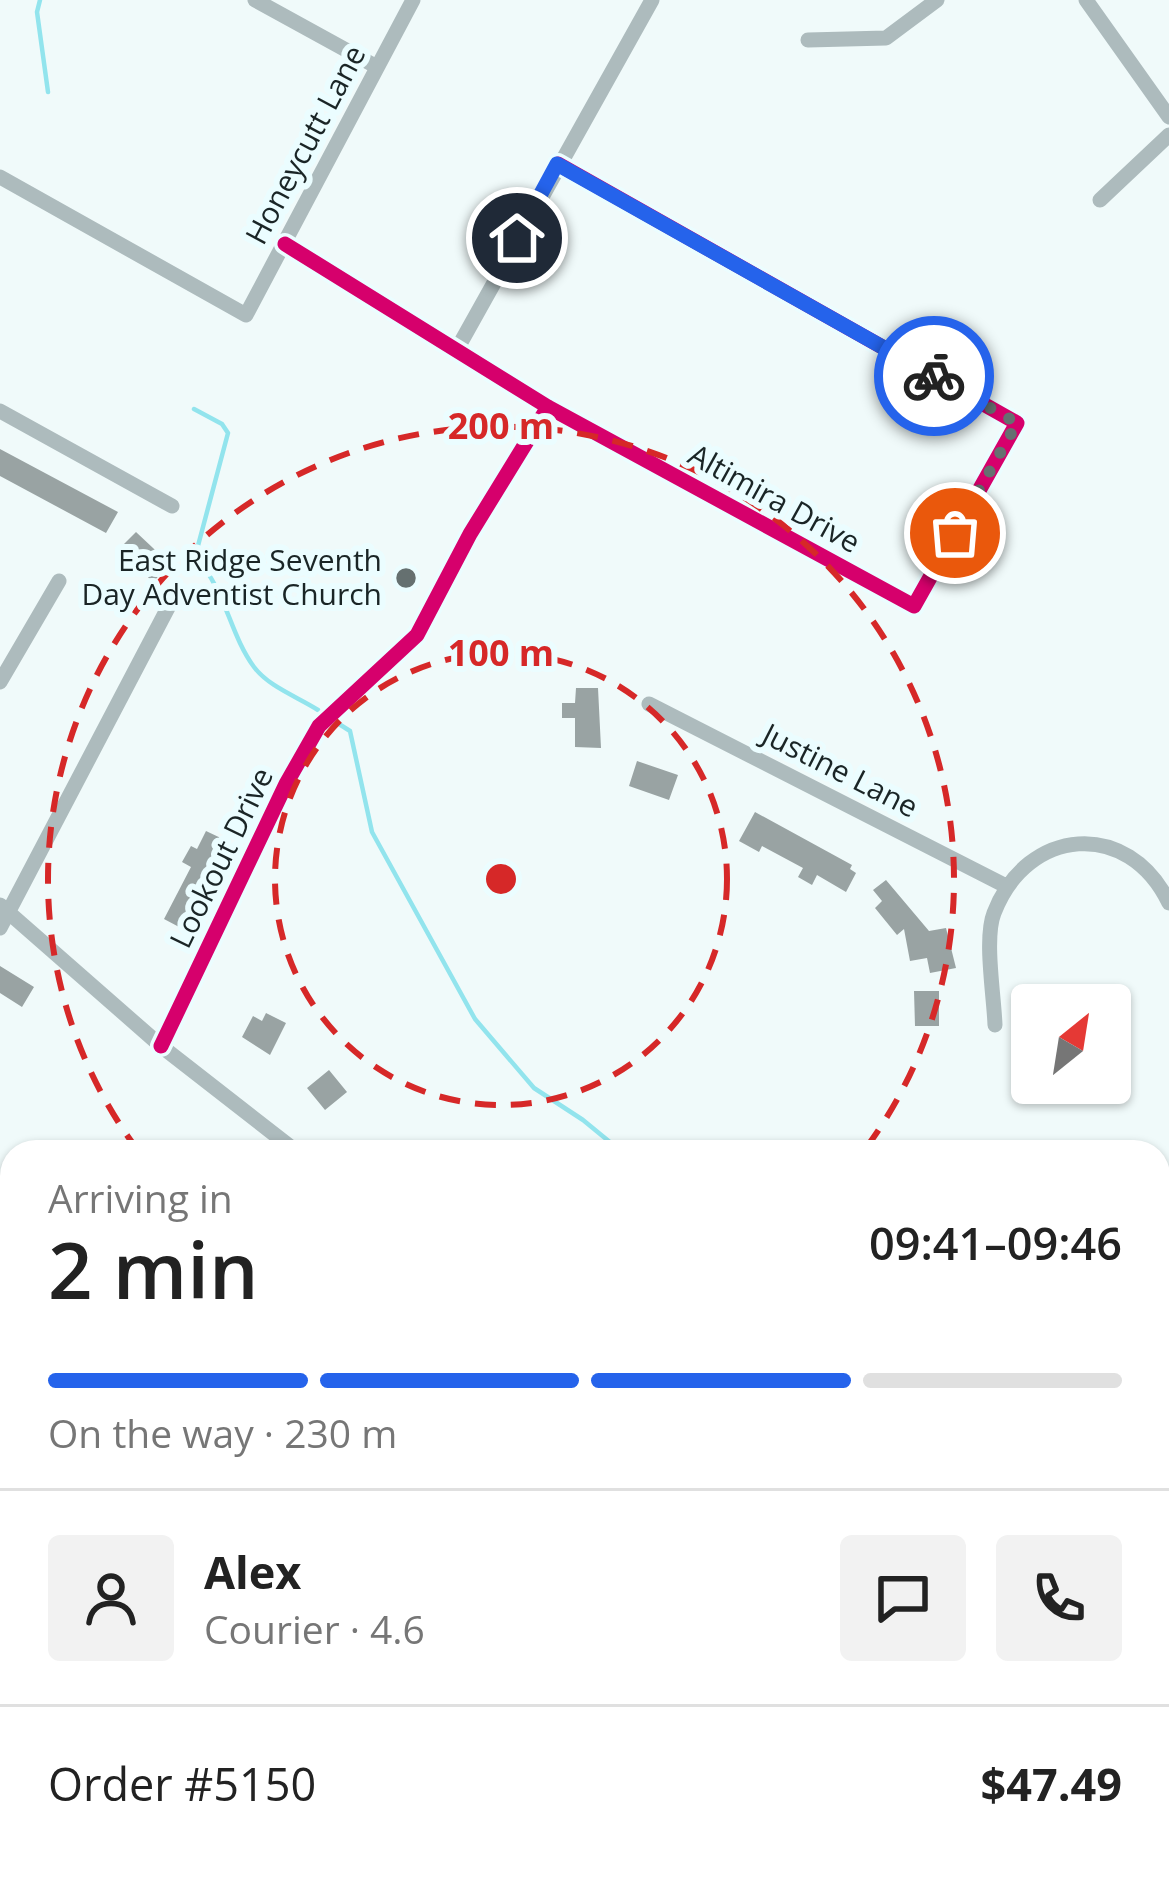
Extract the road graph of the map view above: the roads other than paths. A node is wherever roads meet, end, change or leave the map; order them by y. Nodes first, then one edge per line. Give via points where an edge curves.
1 (254, 0) edge
2 (413, 0) edge
3 (652, 0) edge
4 (937, 0) edge
5 (1086, 0) edge
6 (808, 40) dead end
7 (377, 67) junction
8 (1169, 117) edge
9 (1169, 136) edge
10 (557, 164) junction
11 (0, 177) edge
12 (1100, 200) dead end
13 (285, 244) junction
14 (456, 351) junction
15 (548, 407) junction
16 (0, 411) edge
17 (172, 506) dead end
18 (59, 581) dead end
19 (171, 602) dead end
20 (0, 682) edge
21 (649, 704) dead end
22 (1006, 886) junction
23 (1169, 903) edge
24 (5, 909) edge
25 (0, 928) edge
26 (995, 1025) dead end
27 (161, 1046) junction
28 (281, 1140) edge

1 - 7 street
2 - 7 street, Honeycutt Lane
3 - 10 street
4 - 6 street via 886,38
5 - 8 street
7 - 13 street, Honeycutt Lane
9 - 12 street
10 - 14 street
10 - 15 street, Altimira Drive via 1017,423 914,606
11 - 13 street, Honeycutt Lane via 246,315
13 - 14 street, Altimira Drive
14 - 15 street, Altimira Drive
15 - 27 street, Lookout Drive via 417,635 320,726
16 - 17 street
18 - 20 street
19 - 24 street
21 - 22 street, Justine Lane
22 - 23 street via 1051,846 1109,844 1157,878
22 - 26 street via 991,920
24 - 25 street
24 - 27 street
27 - 28 street

